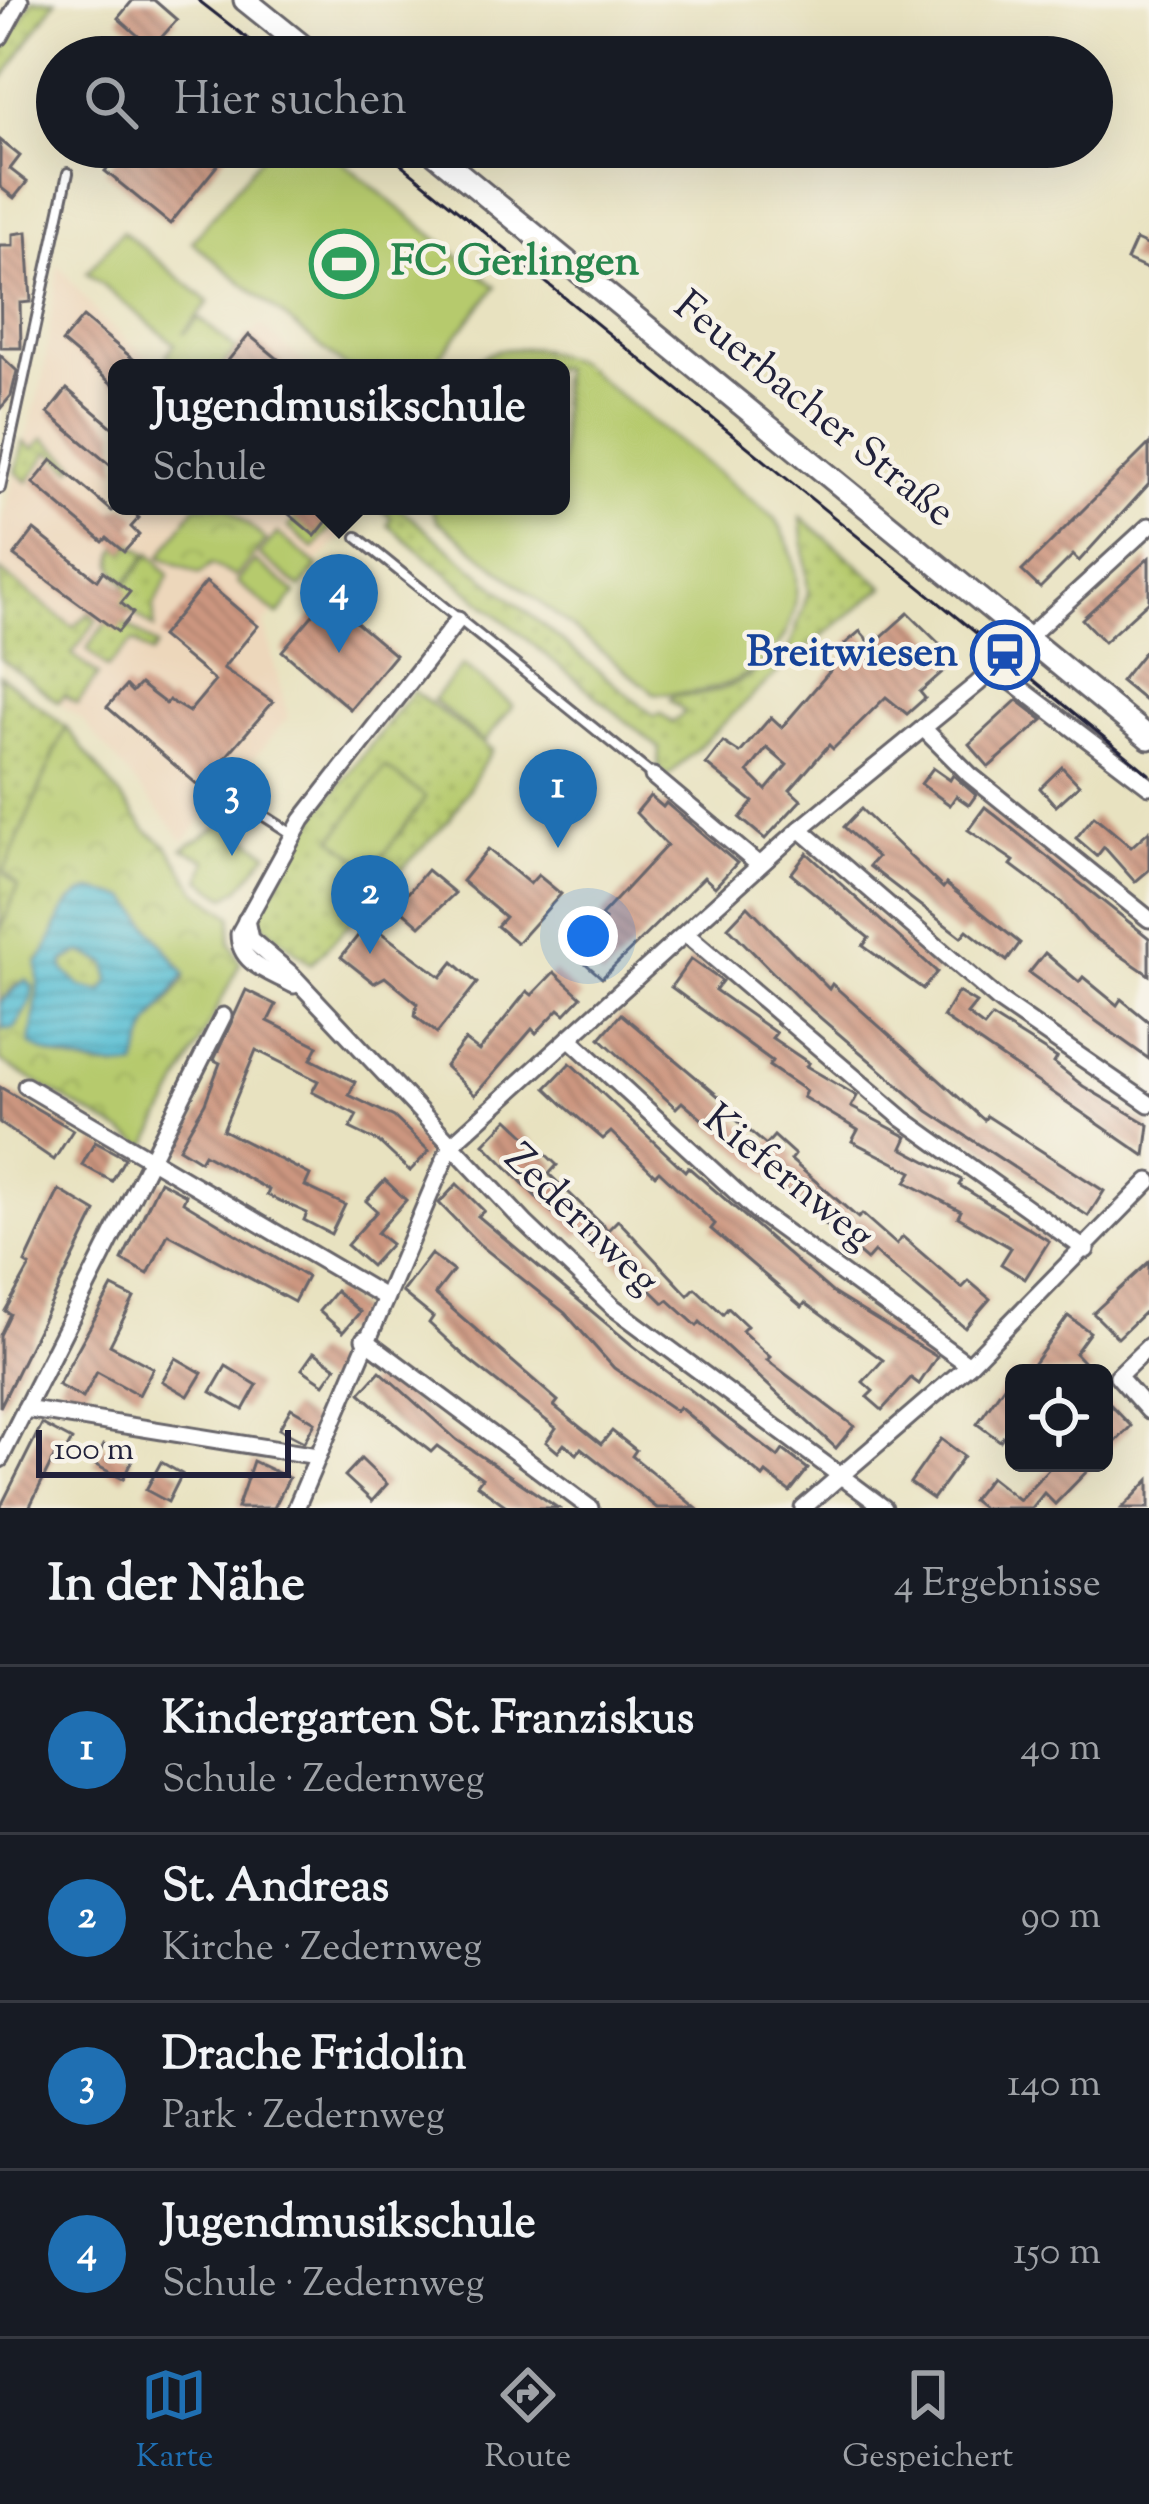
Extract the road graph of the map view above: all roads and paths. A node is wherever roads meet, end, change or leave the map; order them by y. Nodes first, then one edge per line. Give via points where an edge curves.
1 (20, 0) edge
2 (245, 0) edge
3 (290, 36) edge
4 (0, 37) edge
5 (453, 168) edge
6 (68, 173) dead end
7 (0, 488) edge
8 (1149, 526) edge
9 (356, 537) dead end
10 (458, 620) junction
11 (1026, 638) junction
12 (994, 668) junction
13 (923, 728) junction
14 (1149, 738) edge
15 (653, 776) joint
16 (1149, 786) edge
17 (242, 802) dead end
18 (800, 829) junction
19 (293, 835) junction
20 (759, 866) junction
21 (1149, 920) edge
22 (686, 934) junction
23 (223, 1016) dead end
24 (569, 1038) junction
25 (26, 1086) dead end
26 (1149, 1104) edge
27 (451, 1145) junction
28 (151, 1158) junction
29 (1149, 1181) edge
30 (1086, 1250) junction
31 (382, 1296) junction
32 (364, 1339) junction
33 (1149, 1346) edge
34 (969, 1365) junction
35 (25, 1409) junction
36 (1149, 1411) edge
37 (316, 1456) junction
38 (0, 1459) edge
39 (842, 1476) junction
40 (296, 1508) edge
41 (590, 1508) edge
42 (802, 1508) edge
43 (884, 1508) edge

1 - 4 street
2 - 3 main road
5 - 11 main road, Feuerbacher Straße
6 - 7 lane
8 - 11 street
9 - 10 lane
10 - 15 lane
10 - 19 street, Zedernweg
11 - 12 street
11 - 14 main road, Feuerbacher Straße
12 - 13 street
12 - 16 street
13 - 18 street
13 - 21 street
15 - 20 street
17 - 19 lane
18 - 20 street
18 - 26 street via 1001,1002
19 - 27 street, Zedernweg via 246,920 250,939
20 - 22 street
22 - 24 street
22 - 30 street via 903,1119
23 - 28 street
24 - 27 street
24 - 34 street, Kiefernweg via 758,1213
25 - 28 street
27 - 31 street
27 - 39 street, Zedernweg via 613,1306
28 - 31 street
28 - 35 street
29 - 30 street
30 - 34 street
31 - 32 street
32 - 37 street
32 - 41 street
33 - 36 street via 1118,1376
34 - 39 street
35 - 37 street
35 - 38 street
37 - 40 street
39 - 42 street
39 - 43 street, Zedernweg

